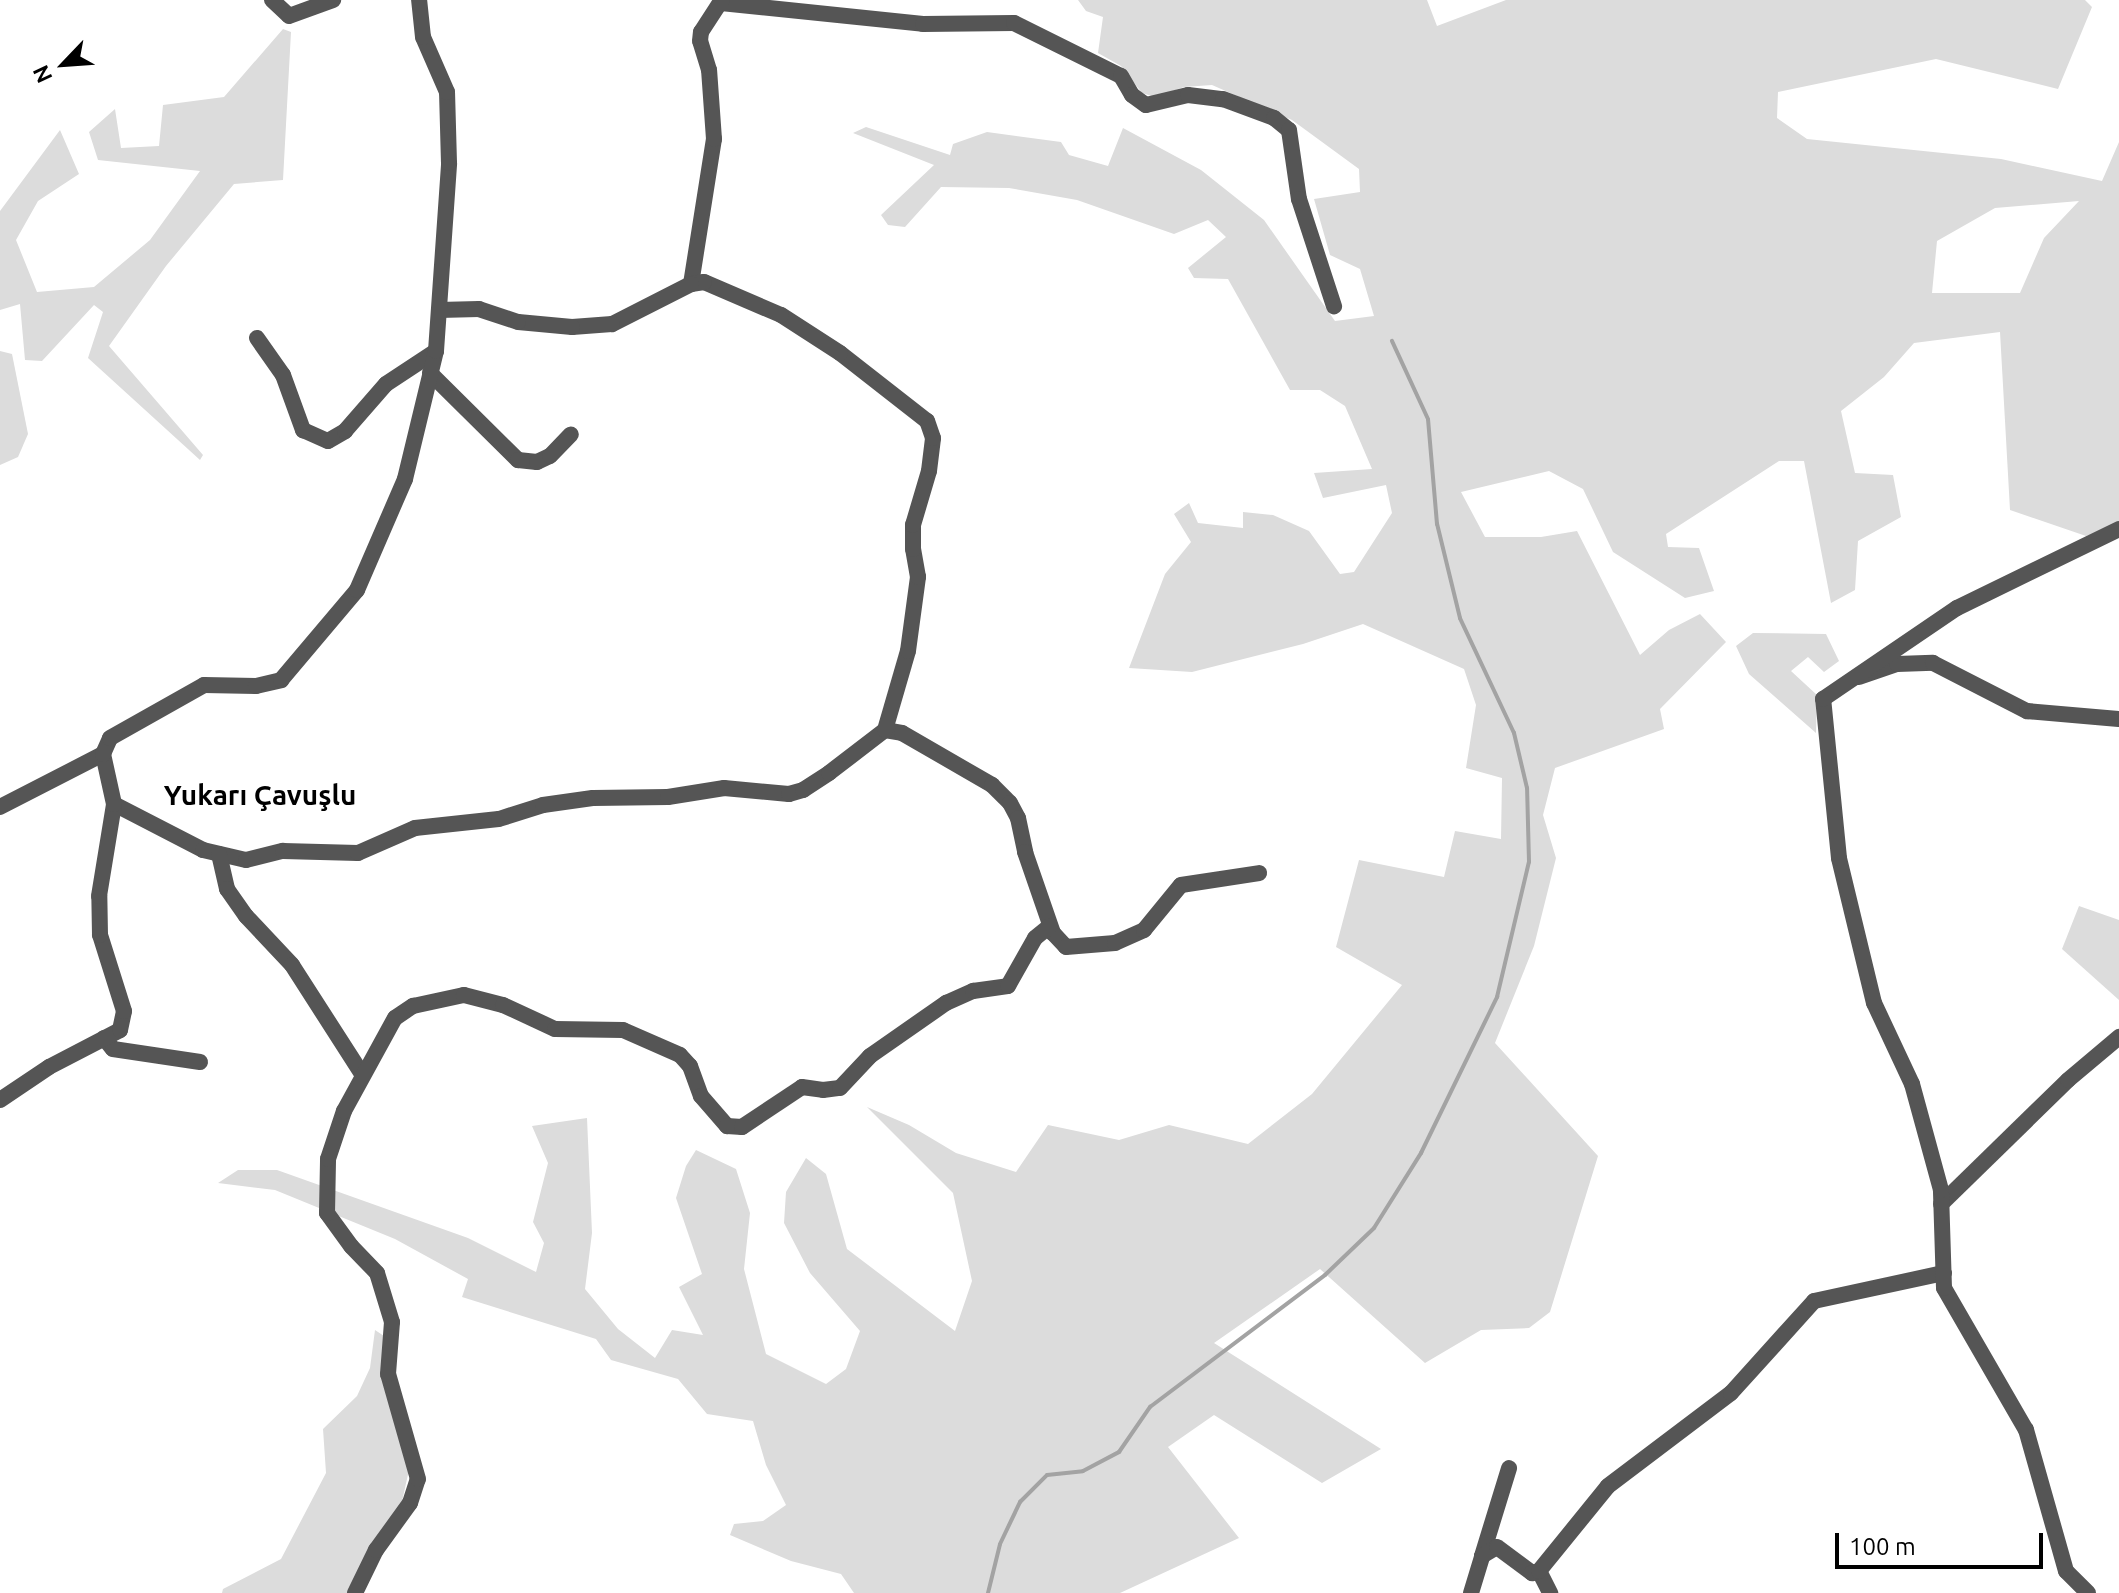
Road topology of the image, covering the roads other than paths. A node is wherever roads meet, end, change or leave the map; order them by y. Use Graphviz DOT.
graph roads {
  1 [pos="272,0"];
  2 [pos="333,0"];
  3 [pos="419,0"];
  4 [pos="722,1"];
  5 [pos="691,284"];
  6 [pos="1334,306"];
  7 [pos="439,310"];
  8 [pos="257,338"];
  9 [pos="436,351"];
  10 [pos="430,373"];
  11 [pos="571,434"];
  12 [pos="2119,529"];
  13 [pos="1853,679"];
  14 [pos="2119,719"];
  15 [pos="885,730"];
  16 [pos="103,754"];
  17 [pos="114,804"];
  18 [pos="0,807"];
  19 [pos="219,854"];
  20 [pos="1259,873"];
  21 [pos="1050,926"];
  22 [pos="2119,1037"];
  23 [pos="104,1038"];
  24 [pos="200,1062"];
  25 [pos="362,1074"];
  26 [pos="0,1100"];
  27 [pos="1941,1204"];
  28 [pos="1944,1273"];
  29 [pos="1509,1468"];
  30 [pos="1482,1556"];
  31 [pos="1539,1571"];
  32 [pos="355,1593"];
  33 [pos="1471,1593"];
  34 [pos="1550,1593"];
  35 [pos="2088,1593"];
  1 -- 2 [label="street"];
  3 -- 7 [label="street"];
  4 -- 5 [label="street"];
  4 -- 6 [label="street"];
  5 -- 7 [label="street"];
  5 -- 15 [label="street"];
  7 -- 9 [label="street"];
  8 -- 9 [label="street"];
  9 -- 10 [label="street"];
  10 -- 11 [label="street"];
  10 -- 16 [label="street"];
  12 -- 13 [label="street"];
  13 -- 14 [label="street"];
  13 -- 27 [label="street"];
  15 -- 19 [label="street"];
  15 -- 21 [label="street"];
  16 -- 17 [label="street"];
  16 -- 18 [label="street"];
  17 -- 19 [label="street"];
  17 -- 23 [label="street"];
  19 -- 25 [label="street"];
  20 -- 21 [label="street"];
  21 -- 25 [label="street"];
  22 -- 27 [label="street"];
  23 -- 24 [label="street"];
  23 -- 26 [label="street"];
  25 -- 32 [label="street"];
  27 -- 28 [label="street"];
  28 -- 31 [label="street"];
  28 -- 35 [label="street"];
  29 -- 30 [label="street"];
  30 -- 31 [label="street"];
  30 -- 33 [label="street"];
  31 -- 34 [label="street"];
}
